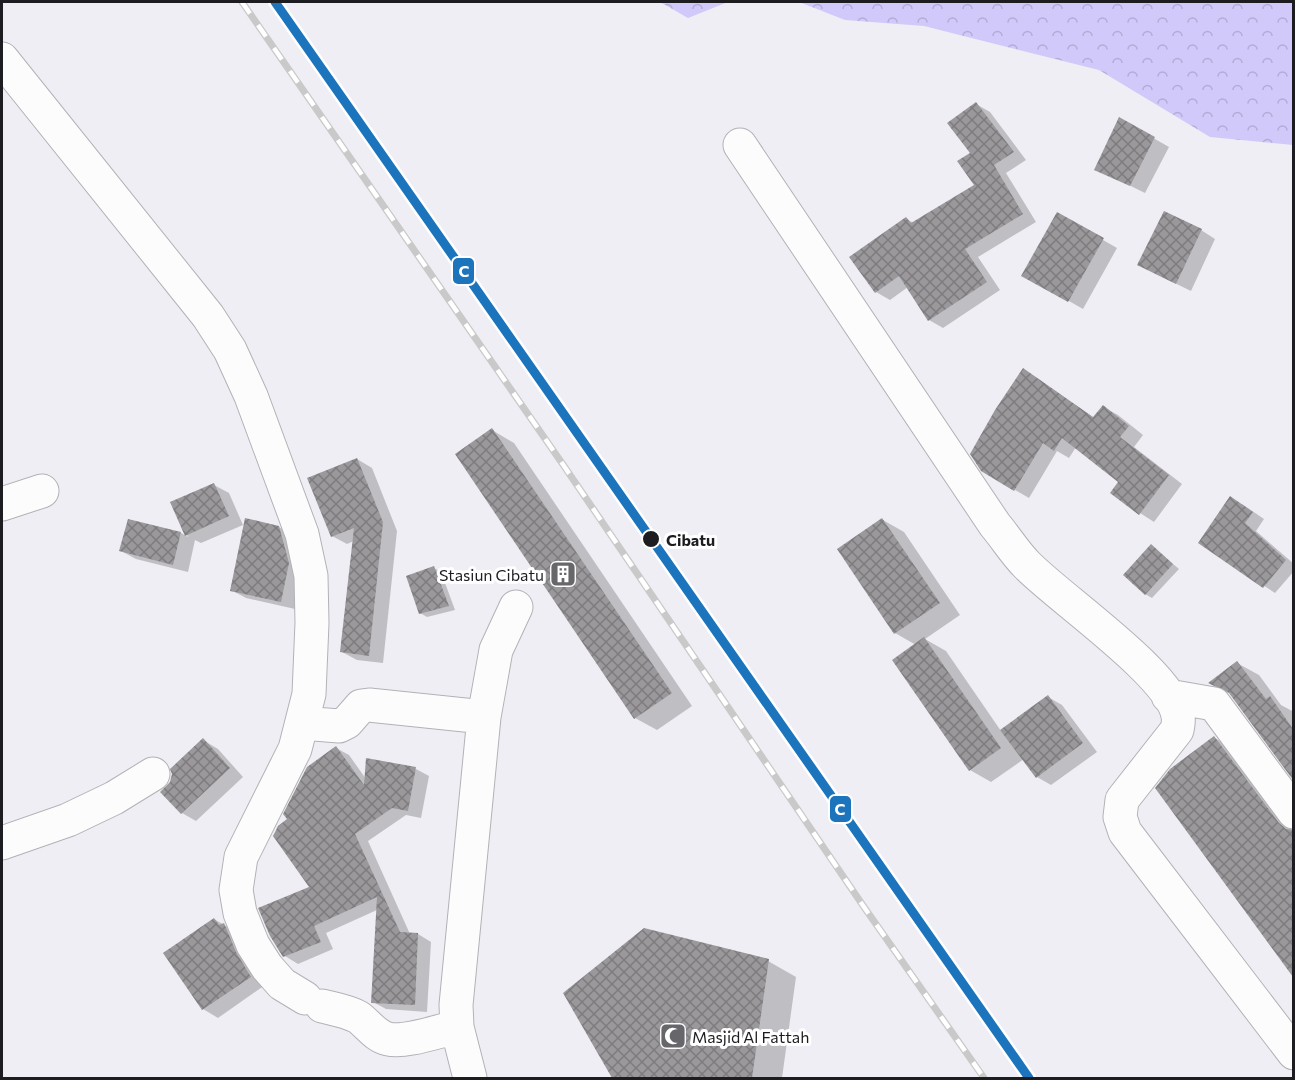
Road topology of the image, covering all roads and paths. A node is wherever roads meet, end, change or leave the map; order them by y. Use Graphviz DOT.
graph roads {
  1 [pos="2,60"];
  2 [pos="740,145"];
  3 [pos="42,491"];
  4 [pos="2,504"];
  5 [pos="516,607"];
  6 [pos="1168,696"];
  7 [pos="484,717"];
  8 [pos="302,723"];
  9 [pos="153,774"];
  10 [pos="1293,812"];
  11 [pos="2,843"];
  12 [pos="457,1027"];
  13 [pos="1293,1053"];
  14 [pos="470,1078"];
  1 -- 8 [label="street"];
  2 -- 6 [label="street"];
  3 -- 4 [label="street"];
  5 -- 7 [label="street"];
  6 -- 10 [label="street"];
  6 -- 13 [label="street"];
  7 -- 8 [label="street"];
  7 -- 12 [label="street"];
  8 -- 12 [label="street"];
  9 -- 11 [label="street"];
  12 -- 14 [label="street"];
}
